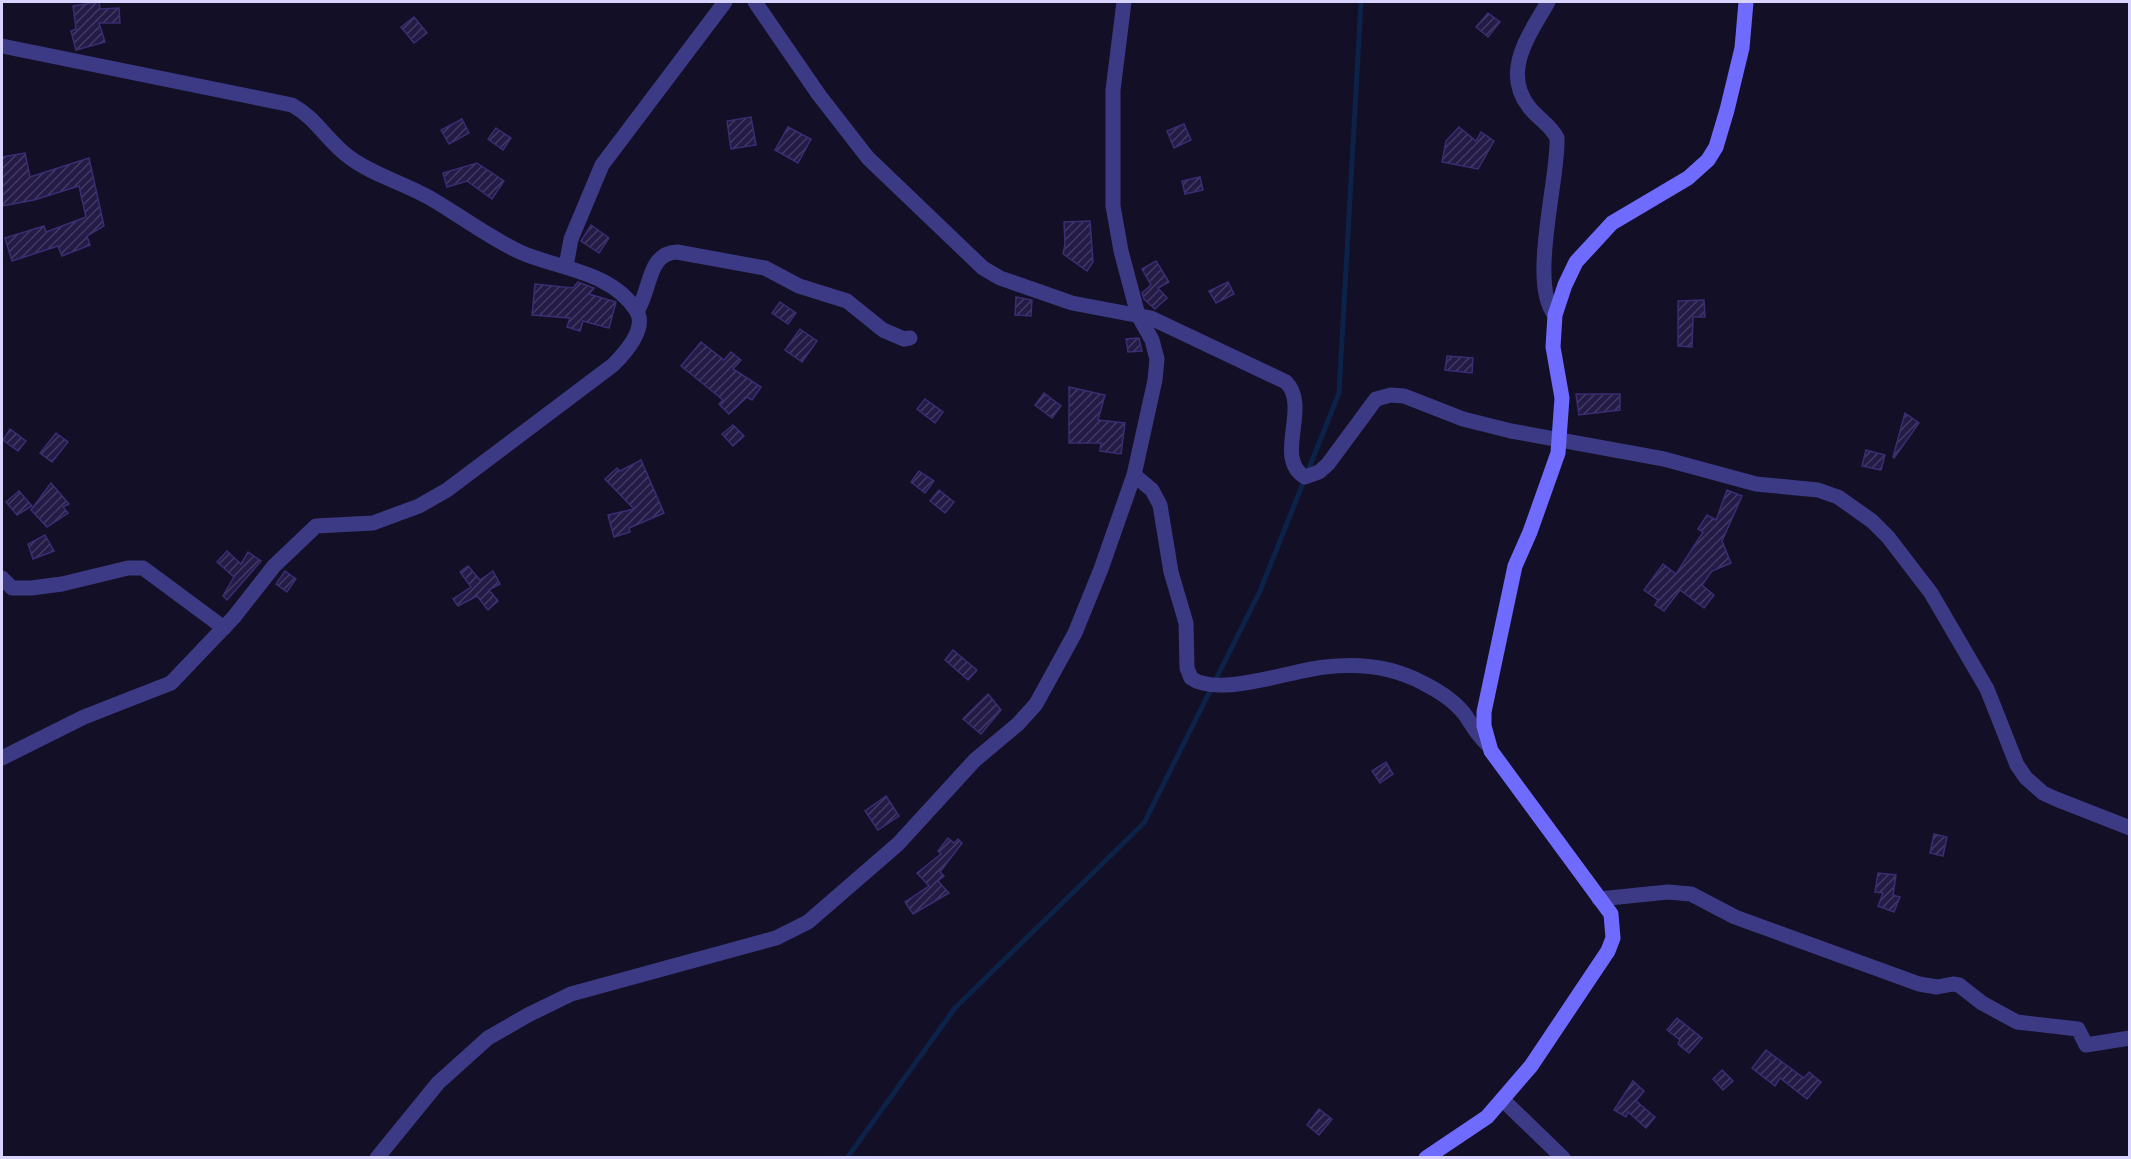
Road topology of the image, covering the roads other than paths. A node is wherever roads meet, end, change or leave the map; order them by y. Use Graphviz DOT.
graph roads {
  1 [pos="725,2"];
  2 [pos="755,2"];
  3 [pos="1124,2"];
  4 [pos="1548,2"];
  5 [pos="1746,2"];
  6 [pos="2,46"];
  7 [pos="566,266"];
  8 [pos="637,311"];
  9 [pos="1138,315"];
  10 [pos="1555,315"];
  11 [pos="910,338"];
  12 [pos="1559,442"];
  13 [pos="1134,475"];
  14 [pos="2,578"];
  15 [pos="224,628"];
  16 [pos="1488,745"];
  17 [pos="2,758"];
  18 [pos="2130,828"];
  19 [pos="1599,899"];
  20 [pos="2130,1038"];
  21 [pos="1503,1100"];
  22 [pos="377,1158"];
  23 [pos="1426,1158"];
  24 [pos="1563,1158"];
  1 -- 7 [label="street"];
  2 -- 9 [label="street"];
  3 -- 9 [label="street"];
  4 -- 10 [label="street"];
  5 -- 10 [label="street"];
  6 -- 7 [label="street"];
  7 -- 8 [label="street"];
  8 -- 11 [label="street"];
  8 -- 15 [label="street"];
  9 -- 12 [label="street"];
  9 -- 13 [label="street"];
  10 -- 12 [label="street"];
  12 -- 16 [label="street"];
  12 -- 18 [label="street"];
  13 -- 16 [label="street"];
  13 -- 22 [label="street"];
  14 -- 15 [label="street"];
  15 -- 17 [label="street"];
  16 -- 19 [label="street"];
  19 -- 20 [label="street"];
  19 -- 21 [label="street"];
  21 -- 23 [label="street"];
  21 -- 24 [label="street"];
}
